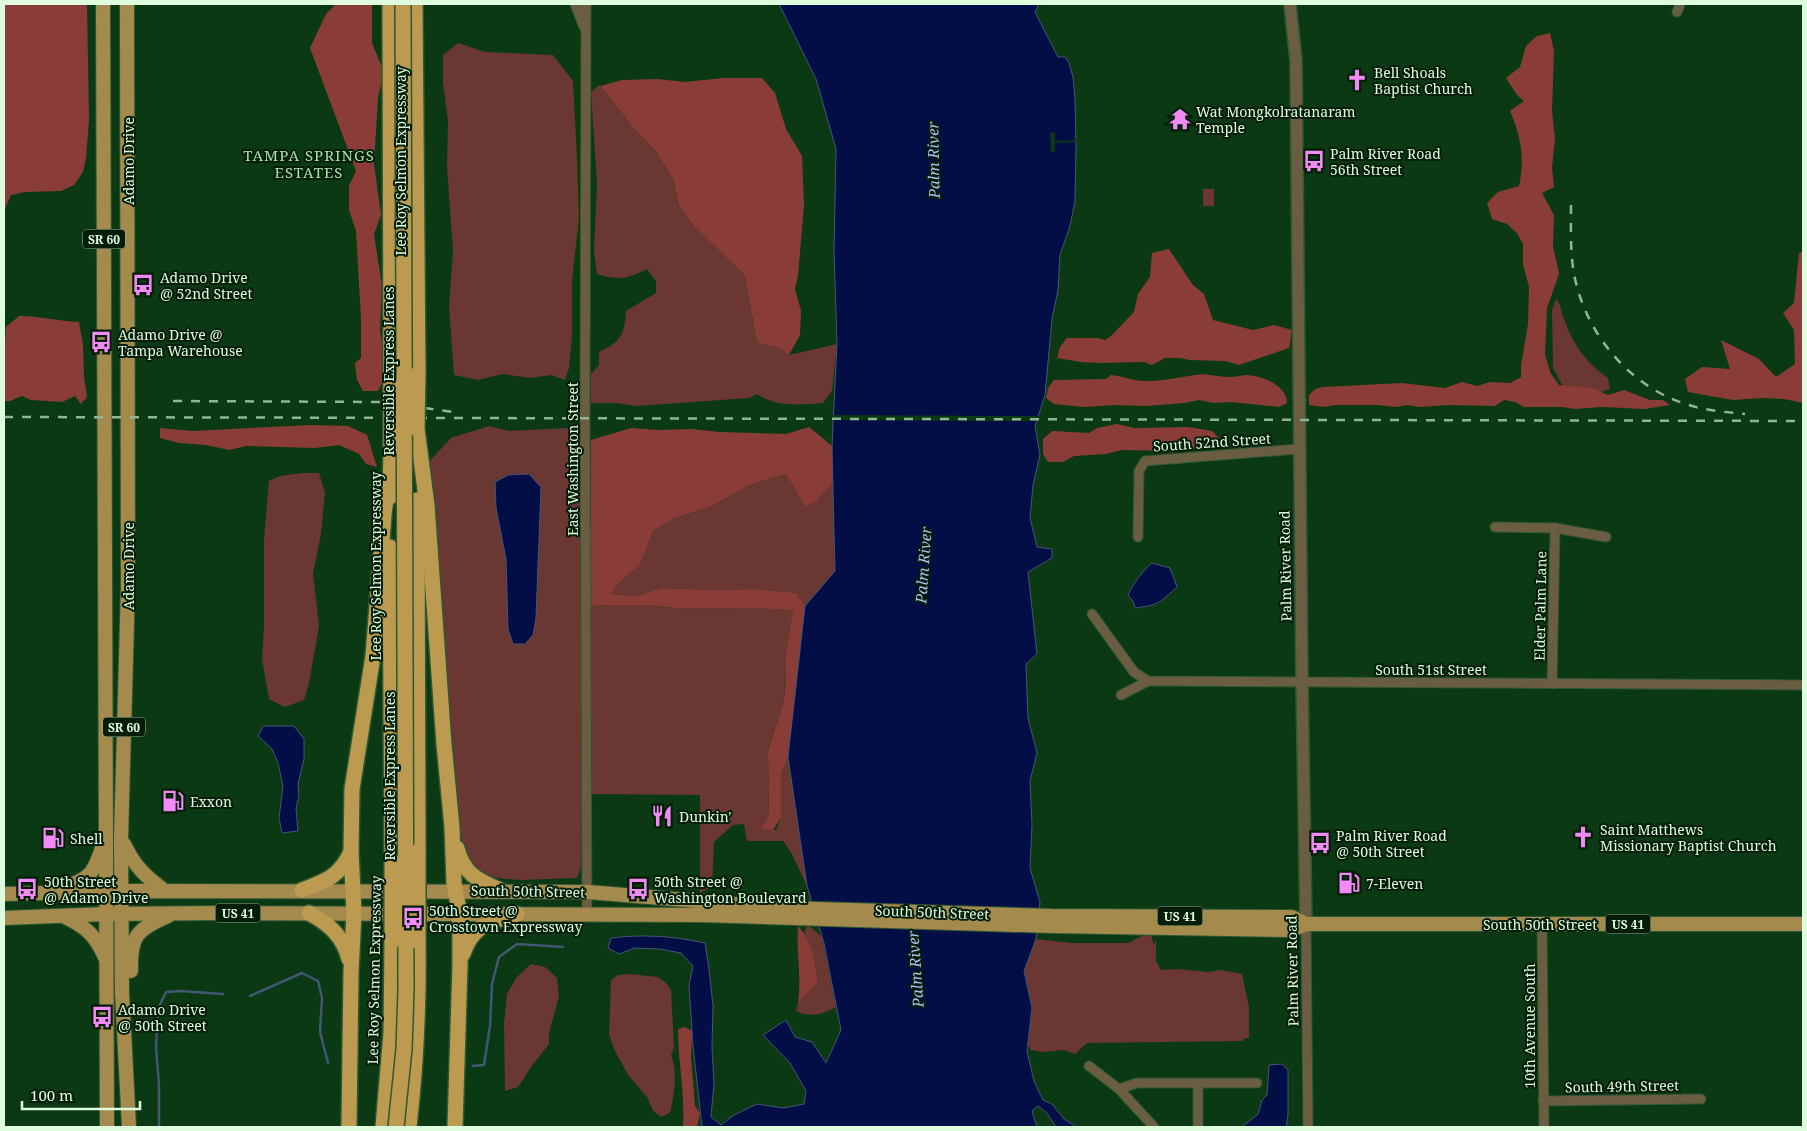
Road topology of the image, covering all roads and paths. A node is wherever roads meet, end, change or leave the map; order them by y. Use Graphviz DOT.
graph roads {
  1 [pos="103,4"];
  2 [pos="127,4"];
  3 [pos="390,4"];
  4 [pos="403,4"];
  5 [pos="415,4"];
  6 [pos="575,4"];
  7 [pos="586,4"];
  8 [pos="1290,4"];
  9 [pos="586,32"];
  10 [pos="128,262"];
  11 [pos="104,279"];
  12 [pos="419,448"];
  13 [pos="1299,449"];
  14 [pos="390,489"];
  15 [pos="1495,527"];
  16 [pos="1555,528"];
  17 [pos="1606,536"];
  18 [pos="1138,537"];
  19 [pos="106,586"];
  20 [pos="128,586"];
  21 [pos="1092,614"];
  22 [pos="1148,681"];
  23 [pos="1302,682"];
  24 [pos="1552,684"];
  25 [pos="1803,686"];
  26 [pos="1121,695"];
  27 [pos="452,827"];
  28 [pos="106,835"];
  29 [pos="121,839"];
  30 [pos="351,851"];
  31 [pos="302,890"];
  32 [pos="353,890"];
  33 [pos="455,890"];
  34 [pos="500,890"];
  35 [pos="106,891"];
  36 [pos="122,891"];
  37 [pos="166,891"];
  38 [pos="588,892"];
  39 [pos="48,893"];
  40 [pos="4,894"];
  41 [pos="783,912"];
  42 [pos="309,913"];
  43 [pos="354,913"];
  44 [pos="107,914"];
  45 [pos="122,914"];
  46 [pos="172,914"];
  47 [pos="460,914"];
  48 [pos="517,914"];
  49 [pos="587,914"];
  50 [pos="62,916"];
  51 [pos="4,918"];
  52 [pos="1306,924"];
  53 [pos="1542,924"];
  54 [pos="1803,924"];
  55 [pos="107,962"];
  56 [pos="460,965"];
  57 [pos="351,972"];
  58 [pos="1088,1066"];
  59 [pos="1257,1083"];
  60 [pos="1198,1084"];
  61 [pos="1119,1089"];
  62 [pos="1701,1099"];
  63 [pos="1543,1101"];
  64 [pos="128,1108"];
  65 [pos="107,1127"];
  66 [pos="129,1127"];
  67 [pos="349,1127"];
  68 [pos="383,1127"];
  69 [pos="396,1127"];
  70 [pos="409,1127"];
  71 [pos="454,1127"];
  72 [pos="1154,1127"];
  73 [pos="1198,1127"];
  74 [pos="1308,1127"];
  75 [pos="1544,1127"];
  1 -- 11 [label="main road, Adamo Drive / SR 60"];
  2 -- 10 [label="main road, Adamo Drive / SR 60"];
  3 -- 14 [label="highway, Lee Roy Selmon Expressway, bridge"];
  4 -- 69 [label="highway, Reversible Express Lanes, bridge"];
  5 -- 12 [label="highway, Lee Roy Selmon Expressway, bridge"];
  6 -- 9 [label="street"];
  7 -- 9 [label="street, East Washington Street"];
  8 -- 13 [label="street, Palm River Road"];
  9 -- 38 [label="street, East Washington Street"];
  10 -- 11 [label="main road"];
  10 -- 20 [label="main road, Adamo Drive / SR 60"];
  11 -- 19 [label="main road, Adamo Drive / SR 60"];
  12 -- 27 [label="highway"];
  12 -- 70 [label="highway, Lee Roy Selmon Expressway, bridge"];
  13 -- 18 [label="street, South 52nd Street"];
  13 -- 23 [label="street, Palm River Road"];
  14 -- 30 [label="highway"];
  14 -- 68 [label="highway, Lee Roy Selmon Expressway, bridge"];
  15 -- 16 [label="street"];
  16 -- 17 [label="street"];
  16 -- 24 [label="street, Elder Palm Lane"];
  19 -- 20 [label="main road"];
  19 -- 28 [label="main road, Adamo Drive / SR 60"];
  20 -- 29 [label="main road, Adamo Drive / SR 60"];
  21 -- 22 [label="street"];
  22 -- 23 [label="street, South 51st Street"];
  22 -- 26 [label="street"];
  23 -- 24 [label="street, South 51st Street"];
  23 -- 52 [label="street, Palm River Road"];
  24 -- 25 [label="street, South 51st Street"];
  27 -- 33 [label="highway"];
  27 -- 34 [label="highway"];
  28 -- 35 [label="main road, Adamo Drive / SR 60"];
  28 -- 39 [label="main road"];
  29 -- 36 [label="main road, Adamo Drive / SR 60"];
  29 -- 37 [label="main road"];
  30 -- 31 [label="highway"];
  30 -- 32 [label="highway"];
  31 -- 32 [label="main road, South 50th Street / US 41"];
  31 -- 37 [label="main road, South 50th Street / US 41"];
  32 -- 33 [label="main road, South 50th Street / US 41"];
  32 -- 43 [label="highway"];
  33 -- 34 [label="main road, South 50th Street / US 41"];
  33 -- 47 [label="highway"];
  34 -- 38 [label="main road, South 50th Street / US 41"];
  35 -- 36 [label="main road, South 50th Street / US 41"];
  35 -- 39 [label="main road, US 41"];
  35 -- 44 [label="main road, Adamo Drive / SR 60"];
  36 -- 37 [label="main road, South 50th Street / US 41"];
  36 -- 45 [label="main road, Adamo Drive / SR 60"];
  38 -- 41 [label="main road, South 50th Street / US 41"];
  38 -- 49 [label="street, East Washington Street"];
  39 -- 40 [label="main road, US 41"];
  41 -- 49 [label="main road, South 50th Street / US 41"];
  41 -- 52 [label="main road, South 50th Street / US 41"];
  42 -- 43 [label="main road, South 50th Street / US 41"];
  42 -- 46 [label="main road, South 50th Street / US 41"];
  42 -- 57 [label="highway"];
  43 -- 47 [label="main road, South 50th Street / US 41"];
  43 -- 57 [label="highway"];
  44 -- 45 [label="main road, South 50th Street / US 41"];
  44 -- 50 [label="main road, US 41"];
  44 -- 55 [label="main road, Adamo Drive / SR 60"];
  45 -- 46 [label="main road, South 50th Street / US 41"];
  45 -- 64 [label="main road, Adamo Drive / SR 60"];
  46 -- 64 [label="main road"];
  47 -- 48 [label="main road, South 50th Street / US 41"];
  47 -- 56 [label="highway"];
  48 -- 49 [label="main road, South 50th Street / US 41"];
  48 -- 56 [label="highway"];
  50 -- 51 [label="main road, US 41"];
  50 -- 55 [label="main road"];
  52 -- 53 [label="main road, South 50th Street / US 41"];
  52 -- 74 [label="street, Palm River Road"];
  53 -- 54 [label="main road, South 50th Street / US 41"];
  53 -- 63 [label="street, 10th Avenue South"];
  55 -- 65 [label="main road, Adamo Drive / SR 60"];
  56 -- 71 [label="highway"];
  57 -- 67 [label="highway"];
  58 -- 61 [label="street"];
  59 -- 60 [label="street"];
  60 -- 61 [label="street"];
  60 -- 73 [label="street"];
  61 -- 72 [label="street"];
  62 -- 63 [label="street, South 49th Street"];
  63 -- 75 [label="street, 10th Avenue South"];
  64 -- 66 [label="main road, Adamo Drive / SR 60"];
}
